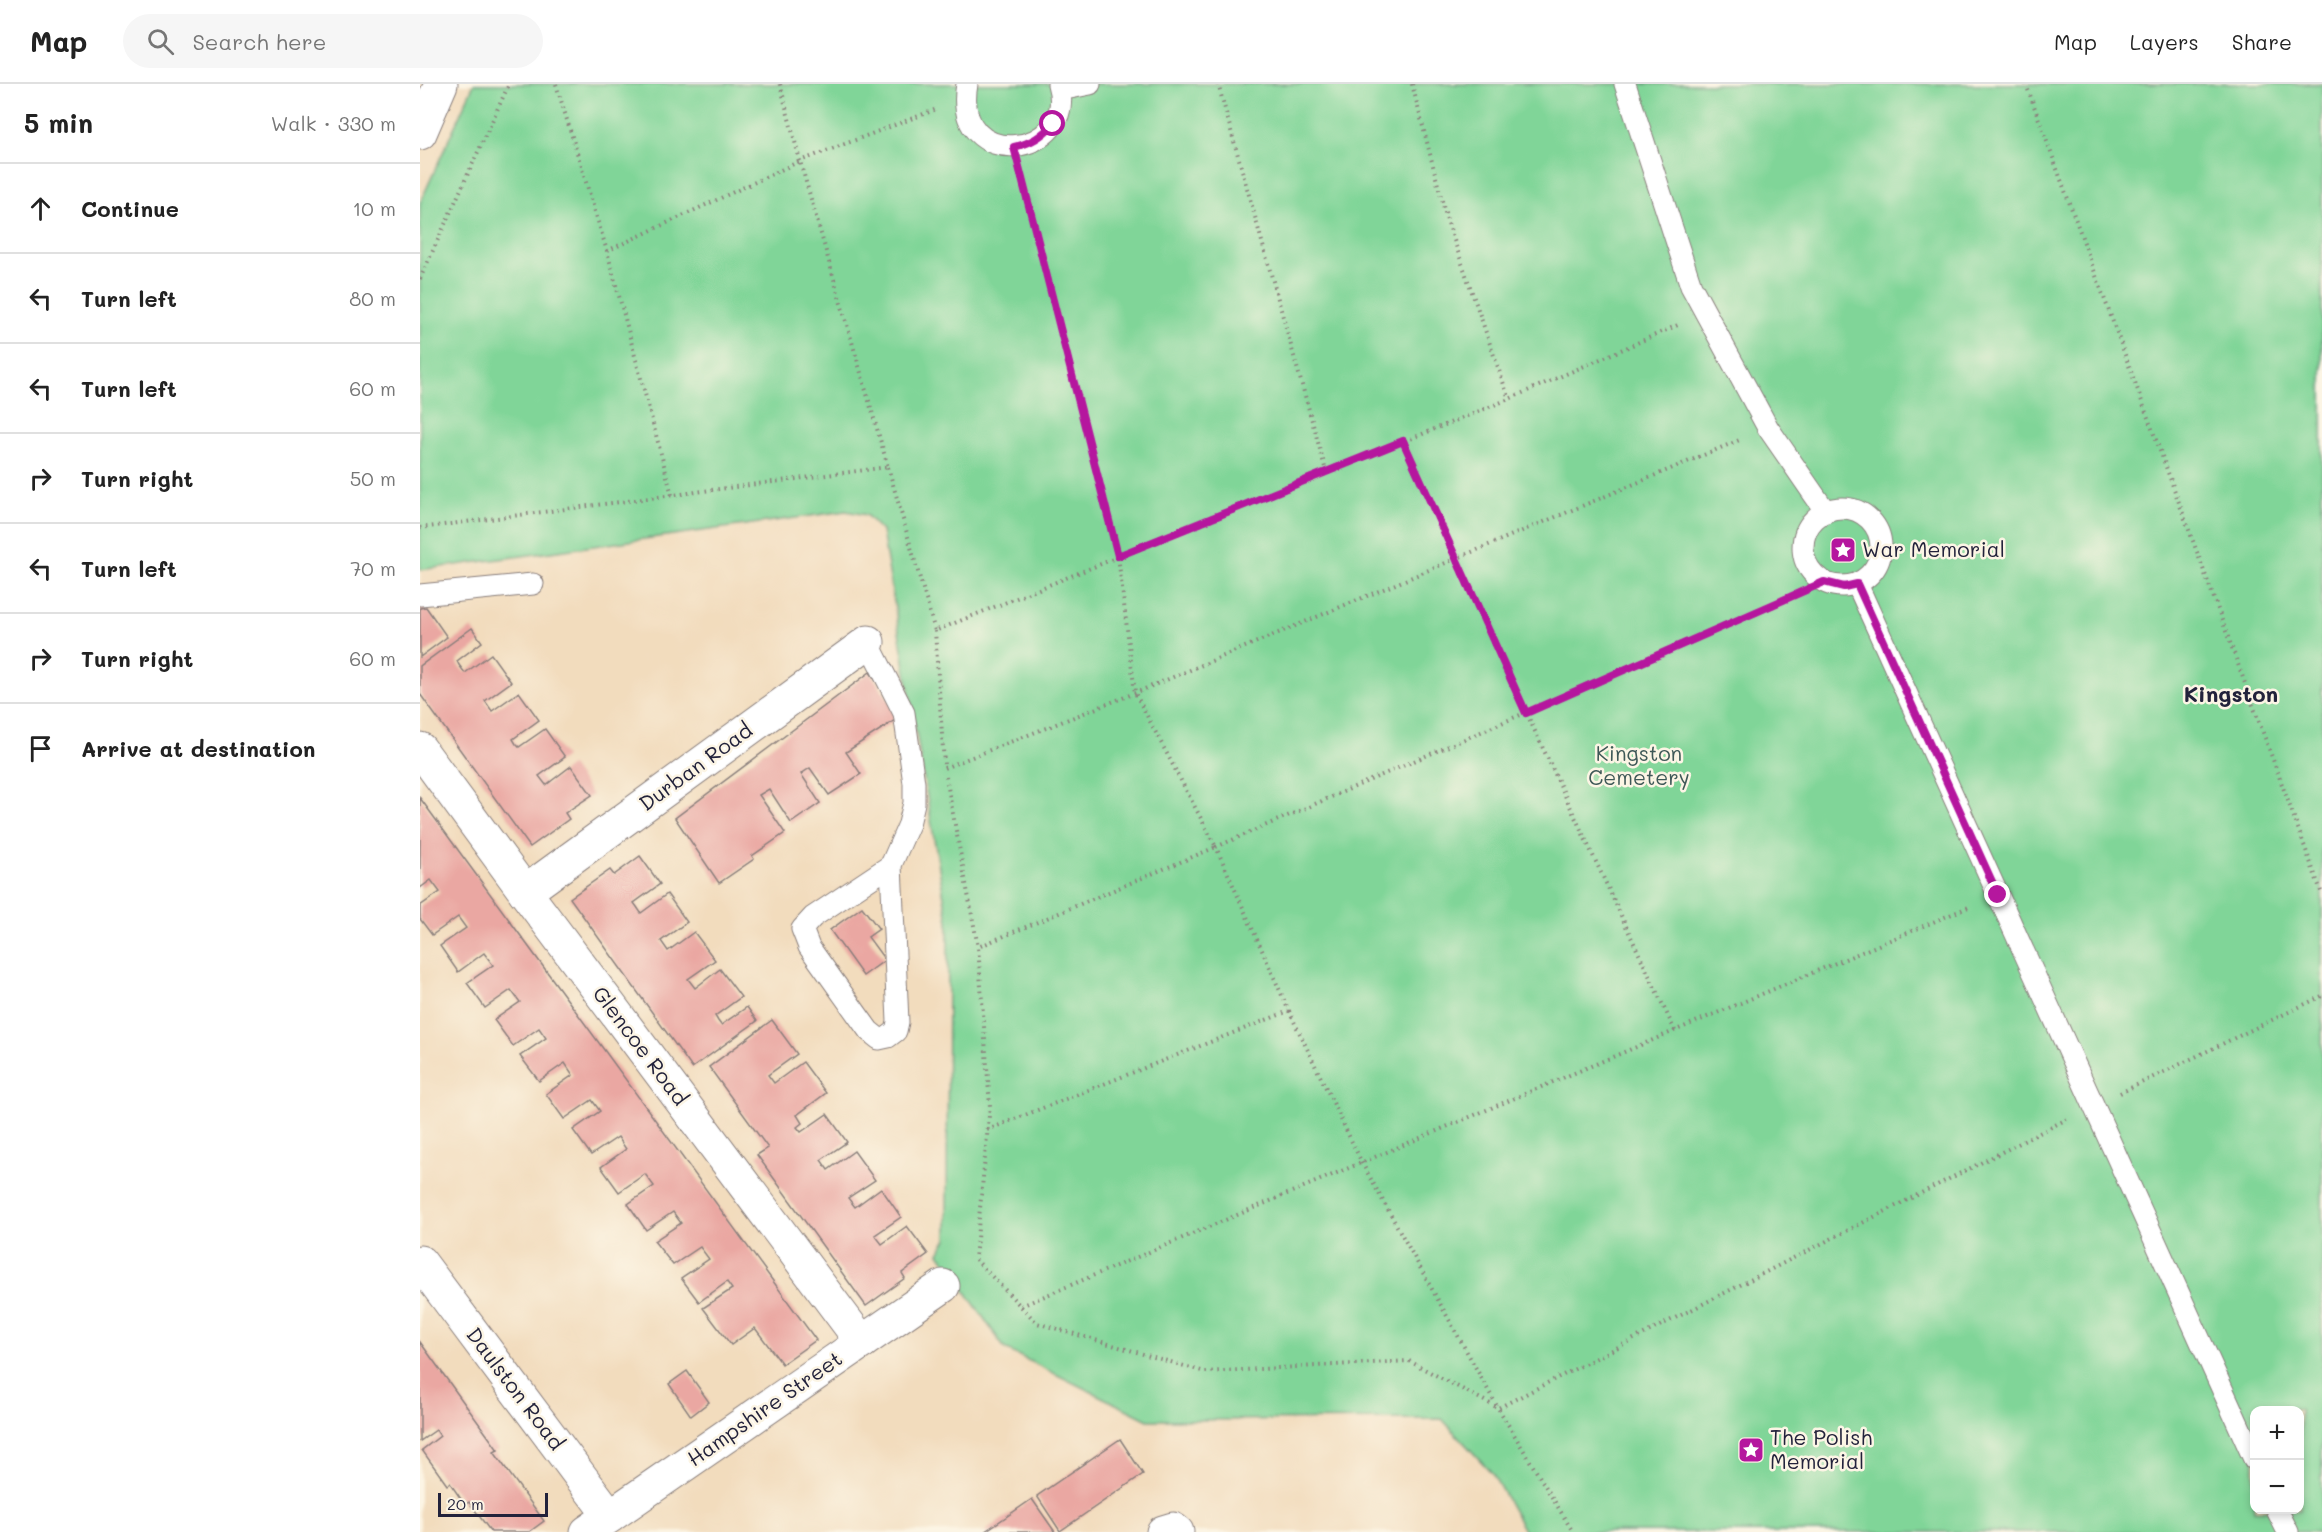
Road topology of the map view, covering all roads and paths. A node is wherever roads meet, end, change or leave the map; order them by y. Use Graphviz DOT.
graph roads {
  1 [pos="441,84"];
  2 [pos="509,84"];
  3 [pos="556,84"];
  4 [pos="780,84"];
  5 [pos="1090,84"];
  6 [pos="1218,84"];
  7 [pos="1412,84"];
  8 [pos="1625,84"];
  9 [pos="2026,84"];
  10 [pos="1059,87"];
  11 [pos="965,91"];
  12 [pos="423,118"];
  13 [pos="1014,147"];
  14 [pos="800,161"];
  15 [pos="607,251"];
  16 [pos="420,279"];
  17 [pos="1706,312"];
  18 [pos="1509,399"];
  19 [pos="1768,428"];
  20 [pos="1403,441"];
  21 [pos="888,467"];
  22 [pos="1326,471"];
  23 [pos="672,495"];
  24 [pos="1826,512"];
  25 [pos="420,528"];
  26 [pos="1118,556"];
  27 [pos="1455,560"];
  28 [pos="1824,582"];
  29 [pos="533,584"];
  30 [pos="1857,584"];
  31 [pos="420,595"];
  32 [pos="936,631"];
  33 [pos="868,642"];
  34 [pos="1135,693"];
  35 [pos="1526,713"];
  36 [pos="420,749"];
  37 [pos="944,768"];
  38 [pos="1216,847"];
  39 [pos="891,865"];
  40 [pos="525,892"];
  41 [pos="2322,894"];
  42 [pos="1998,895"];
  43 [pos="978,947"];
  44 [pos="2322,996"];
  45 [pos="1289,1011"];
  46 [pos="1675,1031"];
  47 [pos="2094,1106"];
  48 [pos="987,1130"];
  49 [pos="1362,1163"];
  50 [pos="420,1262"];
  51 [pos="943,1286"];
  52 [pos="1021,1306"];
  53 [pos="862,1342"];
  54 [pos="1498,1408"];
  55 [pos="2250,1451"];
  56 [pos="2279,1514"];
  57 [pos="598,1524"];
  58 [pos="1574,1532"];
  59 [pos="2288,1532"];
  1 -- 12 [label="street"];
  2 -- 16 [label="path"];
  3 -- 15 [label="path"];
  4 -- 14 [label="path"];
  5 -- 10 [label="lane"];
  6 -- 22 [label="path"];
  7 -- 18 [label="path"];
  8 -- 17 [label="lane"];
  9 -- 41 [label="path"];
  10 -- 13 [label="lane"];
  11 -- 13 [label="lane"];
  11 -- 14 [label="path"];
  13 -- 26 [label="path"];
  14 -- 15 [label="path"];
  14 -- 21 [label="path"];
  15 -- 23 [label="path"];
  17 -- 18 [label="path"];
  17 -- 19 [label="lane"];
  18 -- 20 [label="path"];
  19 -- 24 [label="lane"];
  19 -- 27 [label="path"];
  20 -- 22 [label="path"];
  20 -- 27 [label="path"];
  21 -- 23 [label="path"];
  21 -- 32 [label="path"];
  22 -- 26 [label="path"];
  23 -- 25 [label="path"];
  24 -- 28 [label="lane"];
  24 -- 30 [label="lane"];
  26 -- 32 [label="path"];
  26 -- 34 [label="path"];
  27 -- 34 [label="path"];
  27 -- 35 [label="path"];
  28 -- 30 [label="lane"];
  28 -- 35 [label="path"];
  29 -- 31 [label="lane"];
  30 -- 42 [label="lane"];
  32 -- 37 [label="path"];
  33 -- 39 [label="lane"];
  33 -- 40 [label="street, Durban Road"];
  34 -- 37 [label="path"];
  34 -- 38 [label="path"];
  35 -- 38 [label="path"];
  35 -- 46 [label="path"];
  36 -- 40 [label="street, Glencoe Road"];
  37 -- 43 [label="path"];
  38 -- 43 [label="path"];
  38 -- 45 [label="path"];
  39 -- 39 [label="lane"];
  40 -- 53 [label="street, Glencoe Road"];
  42 -- 46 [label="path"];
  42 -- 47 [label="lane"];
  43 -- 48 [label="path"];
  44 -- 47 [label="path"];
  45 -- 48 [label="path"];
  45 -- 49 [label="path"];
  46 -- 49 [label="path"];
  47 -- 54 [label="path"];
  47 -- 55 [label="lane"];
  48 -- 52 [label="path"];
  49 -- 52 [label="path"];
  49 -- 54 [label="path"];
  50 -- 57 [label="street, Daulston Road"];
  51 -- 53 [label="street, Hampshire Street"];
  52 -- 54 [label="path"];
  53 -- 57 [label="street, Hampshire Street"];
  54 -- 58 [label="path"];
  56 -- 59 [label="lane"];
}
